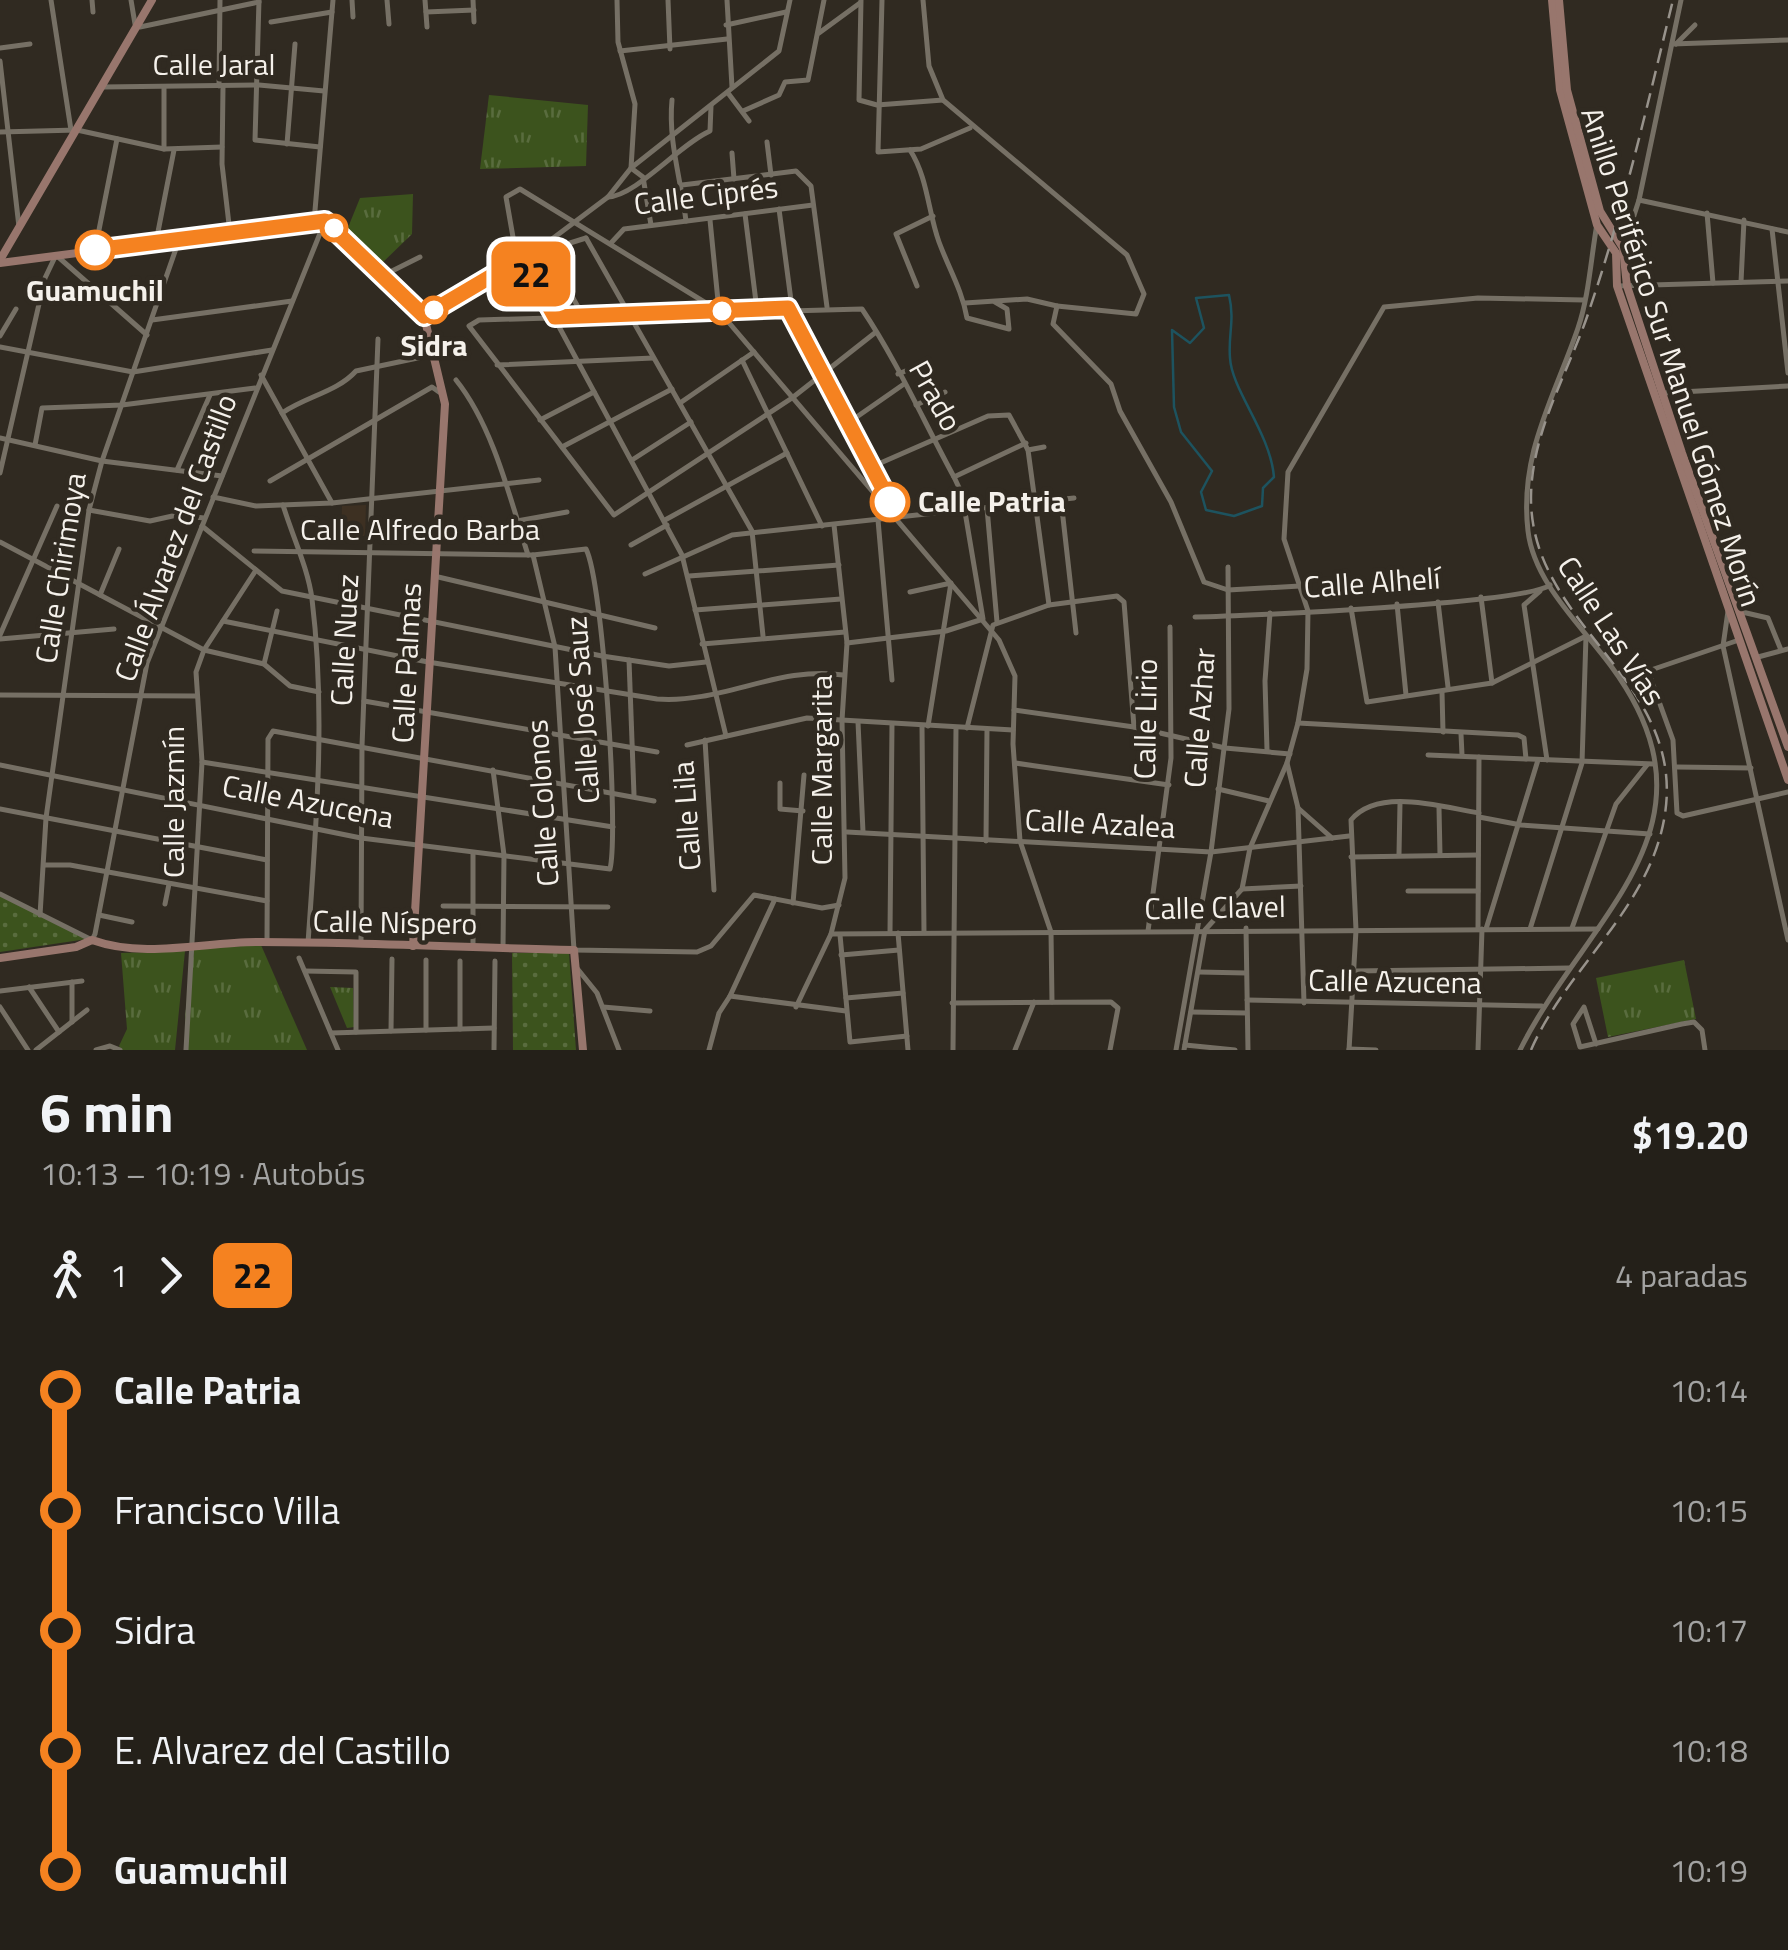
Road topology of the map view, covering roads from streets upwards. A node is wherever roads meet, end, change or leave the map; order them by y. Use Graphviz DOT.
graph roads {
  1 [pos="51,0"];
  2 [pos="92,0"];
  3 [pos="131,0"];
  4 [pos="152,0"];
  5 [pos="220,0"];
  6 [pos="333,0"];
  7 [pos="352,0"];
  8 [pos="388,0"];
  9 [pos="425,0"];
  10 [pos="473,0"];
  11 [pos="616,0"];
  12 [pos="668,0"];
  13 [pos="727,0"];
  14 [pos="790,0"];
  15 [pos="824,0"];
  16 [pos="882,0"];
  17 [pos="923,0"];
  18 [pos="1556,0"];
  19 [pos="1681,0"];
  20 [pos="259,1"];
  21 [pos="860,2"];
  22 [pos="474,10"];
  23 [pos="93,12"];
  24 [pos="220,12"];
  25 [pos="332,12"];
  26 [pos="426,12"];
  27 [pos="786,12"];
  28 [pos="353,17"];
  29 [pos="270,22"];
  30 [pos="474,22"];
  31 [pos="389,24"];
  32 [pos="726,24"];
  33 [pos="1695,24"];
  34 [pos="426,27"];
  35 [pos="138,30"];
  36 [pos="816,35"];
  37 [pos="727,39"];
  38 [pos="1788,40"];
  39 [pos="30,44"];
  40 [pos="295,44"];
  41 [pos="1674,44"];
  42 [pos="0,48"];
  43 [pos="670,49"];
  44 [pos="620,50"];
  45 [pos="0,61"];
  46 [pos="259,85"];
  47 [pos="221,86"];
  48 [pos="103,87"];
  49 [pos="164,87"];
  50 [pos="292,88"];
  51 [pos="730,90"];
  52 [pos="324,91"];
  53 [pos="672,100"];
  54 [pos="943,100"];
  55 [pos="877,105"];
  56 [pos="712,106"];
  57 [pos="744,111"];
  58 [pos="696,118"];
  59 [pos="750,121"];
  60 [pos="970,128"];
  61 [pos="74,130"];
  62 [pos="4,132"];
  63 [pos="117,138"];
  64 [pos="668,138"];
  65 [pos="690,139"];
  66 [pos="767,142"];
  67 [pos="287,144"];
  68 [pos="320,147"];
  69 [pos="222,148"];
  70 [pos="921,148"];
  71 [pos="10,149"];
  72 [pos="164,149"];
  73 [pos="655,149"];
  74 [pos="0,150"];
  75 [pos="174,150"];
  76 [pos="910,150"];
  77 [pos="675,151"];
  78 [pos="732,153"];
  79 [pos="919,164"];
  80 [pos="631,168"];
  81 [pos="771,175"];
  82 [pos="643,177"];
  83 [pos="734,179"];
  84 [pos="682,185"];
  85 [pos="608,197"];
  86 [pos="1640,200"];
  87 [pos="813,205"];
  88 [pos="779,210"];
  89 [pos="1600,211"];
  90 [pos="745,214"];
  91 [pos="1707,214"];
  92 [pos="933,216"];
  93 [pos="710,218"];
  94 [pos="574,220"];
  95 [pos="1744,220"];
  96 [pos="325,221"];
  97 [pos="686,221"];
  98 [pos="314,222"];
  99 [pos="1597,225"];
  100 [pos="651,226"];
  101 [pos="19,229"];
  102 [pos="1772,229"];
  103 [pos="1788,232"];
  104 [pos="230,233"];
  105 [pos="596,234"];
  106 [pos="586,238"];
  107 [pos="179,240"];
  108 [pos="156,242"];
  109 [pos="611,243"];
  110 [pos="95,250"];
  111 [pos="1620,251"];
  112 [pos="532,254"];
  113 [pos="56,255"];
  114 [pos="420,256"];
  115 [pos="519,259"];
  116 [pos="0,261"];
  117 [pos="382,276"];
  118 [pos="563,280"];
  119 [pos="1788,280"];
  120 [pos="1777,281"];
  121 [pos="1713,282"];
  122 [pos="1742,282"];
  123 [pos="917,286"];
  124 [pos="1622,286"];
  125 [pos="292,300"];
  126 [pos="1584,300"];
  127 [pos="995,302"];
  128 [pos="965,303"];
  129 [pos="1058,306"];
  130 [pos="827,307"];
  131 [pos="790,308"];
  132 [pos="16,309"];
  133 [pos="757,310"];
  134 [pos="719,311"];
  135 [pos="629,314"];
  136 [pos="424,316"];
  137 [pos="583,316"];
  138 [pos="555,317"];
  139 [pos="152,320"];
  140 [pos="876,332"];
  141 [pos="146,335"];
  142 [pos="0,336"];
  143 [pos="378,339"];
  144 [pos="0,348"];
  145 [pos="272,350"];
  146 [pos="754,352"];
  147 [pos="30,353"];
  148 [pos="426,356"];
  149 [pos="653,358"];
  150 [pos="742,360"];
  151 [pos="578,363"];
  152 [pos="923,364"];
  153 [pos="497,365"];
  154 [pos="378,366"];
  155 [pos="133,372"];
  156 [pos="1788,373"];
  157 [pos="898,374"];
  158 [pos="261,375"];
  159 [pos="822,375"];
  160 [pos="456,380"];
  161 [pos="904,384"];
  162 [pos="1788,386"];
  163 [pos="255,388"];
  164 [pos="672,389"];
  165 [pos="594,392"];
  166 [pos="945,392"];
  167 [pos="1663,393"];
  168 [pos="211,394"];
  169 [pos="792,398"];
  170 [pos="680,402"];
  171 [pos="446,404"];
  172 [pos="122,405"];
  173 [pos="916,405"];
  174 [pos="282,413"];
  175 [pos="768,413"];
  176 [pos="374,418"];
  177 [pos="540,420"];
  178 [pos="611,422"];
  179 [pos="691,422"];
  180 [pos="848,423"];
  181 [pos="0,438"];
  182 [pos="934,439"];
  183 [pos="9,441"];
  184 [pos="35,446"];
  185 [pos="1027,447"];
  186 [pos="1044,447"];
  187 [pos="562,448"];
  188 [pos="710,453"];
  189 [pos="787,453"];
  190 [pos="306,460"];
  191 [pos="632,460"];
  192 [pos="102,461"];
  193 [pos="869,468"];
  194 [pos="177,470"];
  195 [pos="0,473"];
  196 [pos="222,476"];
  197 [pos="954,477"];
  198 [pos="539,480"];
  199 [pos="270,481"];
  200 [pos="727,484"];
  201 [pos="504,487"];
  202 [pos="438,492"];
  203 [pos="650,494"];
  204 [pos="214,497"];
  205 [pos="371,498"];
  206 [pos="1074,498"];
  207 [pos="1060,500"];
  208 [pos="1038,502"];
  209 [pos="332,503"];
  210 [pos="283,504"];
  211 [pos="57,506"];
  212 [pos="988,508"];
  213 [pos="90,510"];
  214 [pos="967,511"];
  215 [pos="567,512"];
  216 [pos="206,518"];
  217 [pos="894,519"];
  218 [pos="878,520"];
  219 [pos="517,521"];
  220 [pos="666,522"];
  221 [pos="834,524"];
  222 [pos="202,526"];
  223 [pos="822,526"];
  224 [pos="752,531"];
  225 [pos="0,542"];
  226 [pos="631,546"];
  227 [pos="119,549"];
  228 [pos="586,550"];
  229 [pos="254,551"];
  230 [pos="435,552"];
  231 [pos="298,554"];
  232 [pos="371,555"];
  233 [pos="531,555"];
  234 [pos="682,555"];
  235 [pos="33,560"];
  236 [pos="839,566"];
  237 [pos="1228,567"];
  238 [pos="256,570"];
  239 [pos="756,570"];
  240 [pos="645,574"];
  241 [pos="434,576"];
  242 [pos="688,576"];
  243 [pos="79,584"];
  244 [pos="950,584"];
  245 [pos="1550,585"];
  246 [pos="1300,586"];
  247 [pos="1228,590"];
  248 [pos="910,592"];
  249 [pos="1540,592"];
  250 [pos="1520,594"];
  251 [pos="100,595"];
  252 [pos="312,596"];
  253 [pos="1480,596"];
  254 [pos="842,599"];
  255 [pos="1072,602"];
  256 [pos="1438,602"];
  257 [pos="543,603"];
  258 [pos="760,604"];
  259 [pos="1397,604"];
  260 [pos="1049,605"];
  261 [pos="1524,605"];
  262 [pos="1729,607"];
  263 [pos="370,608"];
  264 [pos="1352,608"];
  265 [pos="277,610"];
  266 [pos="695,610"];
  267 [pos="1308,610"];
  268 [pos="1742,612"];
  269 [pos="1270,613"];
  270 [pos="1195,616"];
  271 [pos="1229,616"];
  272 [pos="600,617"];
  273 [pos="430,620"];
  274 [pos="983,620"];
  275 [pos="223,621"];
  276 [pos="997,622"];
  277 [pos="1170,627"];
  278 [pos="114,628"];
  279 [pos="163,628"];
  280 [pos="655,628"];
  281 [pos="990,630"];
  282 [pos="73,631"];
  283 [pos="946,631"];
  284 [pos="270,632"];
  285 [pos="845,632"];
  286 [pos="1076,633"];
  287 [pos="763,636"];
  288 [pos="1586,636"];
  289 [pos="0,637"];
  290 [pos="889,638"];
  291 [pos="1742,639"];
  292 [pos="314,640"];
  293 [pos="847,643"];
  294 [pos="702,644"];
  295 [pos="555,646"];
  296 [pos="1724,646"];
  297 [pos="1785,649"];
  298 [pos="204,650"];
  299 [pos="367,652"];
  300 [pos="602,656"];
  301 [pos="1758,657"];
  302 [pos="629,660"];
  303 [pos="1532,661"];
  304 [pos="428,662"];
  305 [pos="706,662"];
  306 [pos="264,664"];
  307 [pos="843,675"];
  308 [pos="892,680"];
  309 [pos="557,683"];
  310 [pos="1492,683"];
  311 [pos="603,689"];
  312 [pos="1445,689"];
  313 [pos="318,692"];
  314 [pos="716,693"];
  315 [pos="64,694"];
  316 [pos="0,695"];
  317 [pos="630,695"];
  318 [pos="1406,695"];
  319 [pos="140,696"];
  320 [pos="196,696"];
  321 [pos="364,701"];
  322 [pos="1014,710"];
  323 [pos="425,713"];
  324 [pos="842,720"];
  325 [pos="858,722"];
  326 [pos="1298,723"];
  327 [pos="892,724"];
  328 [pos="925,726"];
  329 [pos="956,728"];
  330 [pos="967,728"];
  331 [pos="1134,728"];
  332 [pos="986,729"];
  333 [pos="1013,730"];
  334 [pos="1443,732"];
  335 [pos="1462,734"];
  336 [pos="561,736"];
  337 [pos="726,736"];
  338 [pos="1172,736"];
  339 [pos="321,739"];
  340 [pos="705,740"];
  341 [pos="607,745"];
  342 [pos="687,745"];
  343 [pos="362,746"];
  344 [pos="1788,747"];
  345 [pos="633,748"];
  346 [pos="1224,748"];
  347 [pos="1267,750"];
  348 [pos="656,752"];
  349 [pos="1290,754"];
  350 [pos="1428,755"];
  351 [pos="1462,756"];
  352 [pos="424,757"];
  353 [pos="1480,757"];
  354 [pos="1526,759"];
  355 [pos="1538,759"];
  356 [pos="1546,760"];
  357 [pos="202,762"];
  358 [pos="1015,763"];
  359 [pos="1582,763"];
  360 [pos="1288,764"];
  361 [pos="0,765"];
  362 [pos="1651,765"];
  363 [pos="1677,768"];
  364 [pos="1751,768"];
  365 [pos="493,770"];
  366 [pos="267,772"];
  367 [pos="52,774"];
  368 [pos="804,776"];
  369 [pos="1788,780"];
  370 [pos="319,781"];
  371 [pos="780,783"];
  372 [pos="564,784"];
  373 [pos="1168,785"];
  374 [pos="124,789"];
  375 [pos="361,789"];
  376 [pos="1218,789"];
  377 [pos="610,792"];
  378 [pos="1788,792"];
  379 [pos="634,795"];
  380 [pos="420,798"];
  381 [pos="654,800"];
  382 [pos="1757,800"];
  383 [pos="1269,801"];
  384 [pos="1400,803"];
  385 [pos="200,804"];
  386 [pos="1439,807"];
  387 [pos="1298,808"];
  388 [pos="0,809"];
  389 [pos="498,810"];
  390 [pos="803,811"];
  391 [pos="268,816"];
  392 [pos="1479,816"];
  393 [pos="46,818"];
  394 [pos="566,822"];
  395 [pos="316,826"];
  396 [pos="1521,826"];
  397 [pos="1564,827"];
  398 [pos="613,828"];
  399 [pos="1607,830"];
  400 [pos="115,832"];
  401 [pos="847,832"];
  402 [pos="863,832"];
  403 [pos="1650,834"];
  404 [pos="891,835"];
  405 [pos="1349,836"];
  406 [pos="923,837"];
  407 [pos="362,838"];
  408 [pos="1332,838"];
  409 [pos="955,839"];
  410 [pos="986,841"];
  411 [pos="1020,841"];
  412 [pos="1299,843"];
  413 [pos="418,847"];
  414 [pos="198,848"];
  415 [pos="1250,848"];
  416 [pos="1161,852"];
  417 [pos="1211,852"];
  418 [pos="473,854"];
  419 [pos="1400,854"];
  420 [pos="1440,855"];
  421 [pos="1478,855"];
  422 [pos="504,856"];
  423 [pos="1351,857"];
  424 [pos="268,860"];
  425 [pos="44,865"];
  426 [pos="570,865"];
  427 [pos="610,869"];
  428 [pos="107,872"];
  429 [pos="169,884"];
  430 [pos="1301,886"];
  431 [pos="1242,888"];
  432 [pos="196,890"];
  433 [pos="714,890"];
  434 [pos="1478,891"];
  435 [pos="1408,892"];
  436 [pos="0,894"];
  437 [pos="775,899"];
  438 [pos="267,901"];
  439 [pos="794,903"];
  440 [pos="165,904"];
  441 [pos="503,905"];
  442 [pos="442,906"];
  443 [pos="473,906"];
  444 [pos="572,906"];
  445 [pos="838,906"];
  446 [pos="608,907"];
  447 [pos="40,914"];
  448 [pos="99,915"];
  449 [pos="132,922"];
  450 [pos="1246,928"];
  451 [pos="1530,928"];
  452 [pos="1571,928"];
  453 [pos="1482,929"];
  454 [pos="1599,929"];
  455 [pos="1205,930"];
  456 [pos="1302,930"];
  457 [pos="1356,930"];
  458 [pos="1148,931"];
  459 [pos="1196,931"];
  460 [pos="924,932"];
  461 [pos="1050,932"];
  462 [pos="894,933"];
  463 [pos="956,933"];
  464 [pos="831,934"];
  465 [pos="840,934"];
  466 [pos="92,940"];
  467 [pos="1788,940"];
  468 [pos="267,942"];
  469 [pos="308,943"];
  470 [pos="361,943"];
  471 [pos="194,945"];
  472 [pos="413,946"];
  473 [pos="473,946"];
  474 [pos="503,948"];
  475 [pos="574,950"];
  476 [pos="900,950"];
  477 [pos="841,955"];
  478 [pos="0,958"];
  479 [pos="299,958"];
  480 [pos="392,959"];
  481 [pos="426,960"];
  482 [pos="460,961"];
  483 [pos="495,961"];
  484 [pos="576,967"];
  485 [pos="1569,968"];
  486 [pos="1480,970"];
  487 [pos="305,971"];
  488 [pos="1355,971"];
  489 [pos="1199,972"];
  490 [pos="1246,974"];
  491 [pos="82,981"];
  492 [pos="72,982"];
  493 [pos="29,987"];
  494 [pos="0,991"];
  495 [pos="903,992"];
  496 [pos="730,996"];
  497 [pos="846,998"];
  498 [pos="1247,1000"];
  499 [pos="1034,1002"];
  500 [pos="1052,1002"];
  501 [pos="952,1003"];
  502 [pos="1304,1003"];
  503 [pos="1354,1004"];
  504 [pos="603,1006"];
  505 [pos="1542,1006"];
  506 [pos="0,1007"];
  507 [pos="796,1007"];
  508 [pos="1479,1008"];
  509 [pos="87,1010"];
  510 [pos="650,1010"];
  511 [pos="846,1011"];
  512 [pos="1190,1012"];
  513 [pos="1246,1014"];
  514 [pos="72,1022"];
  515 [pos="494,1028"];
  516 [pos="460,1029"];
  517 [pos="426,1030"];
  518 [pos="391,1031"];
  519 [pos="58,1032"];
  520 [pos="356,1032"];
  521 [pos="330,1033"];
  522 [pos="907,1036"];
  523 [pos="1596,1044"];
  524 [pos="1184,1048"];
  525 [pos="27,1049"];
  526 [pos="96,1050"];
  527 [pos="120,1050"];
  528 [pos="186,1050"];
  529 [pos="338,1050"];
  530 [pos="494,1050"];
  531 [pos="583,1050"];
  532 [pos="620,1050"];
  533 [pos="709,1050"];
  534 [pos="908,1050"];
  535 [pos="953,1050"];
  536 [pos="1015,1050"];
  537 [pos="1110,1050"];
  538 [pos="1176,1050"];
  539 [pos="1235,1050"];
  540 [pos="1248,1050"];
  541 [pos="1349,1050"];
  542 [pos="1376,1050"];
  543 [pos="1478,1050"];
  544 [pos="1520,1050"];
  545 [pos="1705,1050"];
  1 -- 61 [label="street"];
  2 -- 23 [label="street"];
  3 -- 35 [label="street"];
  4 -- 35 [label="street"];
  5 -- 24 [label="street"];
  6 -- 25 [label="street"];
  7 -- 28 [label="street"];
  8 -- 31 [label="street"];
  9 -- 26 [label="street"];
  10 -- 22 [label="street"];
  11 -- 44 [label="street"];
  12 -- 43 [label="street"];
  13 -- 32 [label="street"];
  14 -- 27 [label="street"];
  15 -- 36 [label="street"];
  16 -- 55 [label="street"];
  17 -- 54 [label="street"];
  18 -- 89 [label="street, Anillo Periférico Sur Manuel Gómez Morín"];
  18 -- 99 [label="street, Anillo Periférico Sur Manuel Gómez Morín"];
  19 -- 41 [label="street"];
  20 -- 24 [label="street"];
  20 -- 46 [label="street"];
  21 -- 36 [label="street"];
  21 -- 55 [label="street"];
  22 -- 26 [label="street"];
  22 -- 30 [label="street"];
  24 -- 35 [label="street"];
  24 -- 47 [label="street"];
  25 -- 29 [label="street"];
  25 -- 52 [label="street"];
  26 -- 34 [label="street"];
  27 -- 32 [label="street"];
  27 -- 51 [label="street"];
  32 -- 37 [label="street"];
  33 -- 41 [label="street"];
  35 -- 48 [label="street"];
  36 -- 57 [label="street"];
  37 -- 43 [label="street"];
  37 -- 51 [label="street"];
  38 -- 41 [label="street"];
  39 -- 42 [label="street"];
  40 -- 50 [label="street"];
  41 -- 86 [label="street"];
  43 -- 44 [label="street"];
  44 -- 80 [label="street"];
  45 -- 62 [label="street"];
  46 -- 47 [label="street, Calle Jaral"];
  46 -- 50 [label="street, Calle Jaral"];
  46 -- 67 [label="street"];
  47 -- 49 [label="street, Calle Jaral"];
  47 -- 69 [label="street"];
  48 -- 49 [label="street, Calle Jaral"];
  48 -- 61 [label="street"];
  49 -- 72 [label="street"];
  50 -- 52 [label="street, Calle Jaral"];
  50 -- 67 [label="street"];
  51 -- 56 [label="street"];
  51 -- 57 [label="street"];
  52 -- 68 [label="street"];
  53 -- 64 [label="street"];
  54 -- 55 [label="street"];
  54 -- 60 [label="street"];
  55 -- 76 [label="street"];
  56 -- 58 [label="street"];
  56 -- 65 [label="street"];
  57 -- 59 [label="street"];
  58 -- 64 [label="street"];
  58 -- 65 [label="street"];
  60 -- 70 [label="street"];
  60 -- 129 [label="street"];
  61 -- 62 [label="street"];
  61 -- 63 [label="street"];
  61 -- 101 [label="street"];
  62 -- 71 [label="street"];
  63 -- 72 [label="street"];
  63 -- 110 [label="street"];
  64 -- 73 [label="street"];
  64 -- 77 [label="street"];
  65 -- 77 [label="street"];
  66 -- 81 [label="street"];
  67 -- 68 [label="street"];
  68 -- 98 [label="street"];
  69 -- 75 [label="street"];
  69 -- 104 [label="street"];
  70 -- 76 [label="street"];
  70 -- 79 [label="street"];
  71 -- 74 [label="street"];
  71 -- 101 [label="street"];
  72 -- 75 [label="street"];
  73 -- 77 [label="street"];
  73 -- 80 [label="street"];
  75 -- 108 [label="street"];
  76 -- 79 [label="street"];
  77 -- 82 [label="street"];
  77 -- 84 [label="street"];
  78 -- 83 [label="street"];
  79 -- 92 [label="street"];
  80 -- 82 [label="street"];
  80 -- 85 [label="street"];
  81 -- 83 [label="street"];
  81 -- 87 [label="street"];
  82 -- 85 [label="street"];
  82 -- 100 [label="street"];
  83 -- 84 [label="street"];
  84 -- 97 [label="street"];
  85 -- 94 [label="street"];
  86 -- 91 [label="street"];
  86 -- 111 [label="street"];
  87 -- 88 [label="street, Calle Ciprés"];
  87 -- 130 [label="street"];
  88 -- 90 [label="street, Calle Ciprés"];
  88 -- 131 [label="street"];
  89 -- 99 [label="street, Calle Las Vías"];
  89 -- 111 [label="street, Anillo Periférico Sur Manuel Gómez Morín"];
  90 -- 93 [label="street, Calle Ciprés"];
  90 -- 133 [label="street"];
  91 -- 95 [label="street"];
  91 -- 121 [label="street"];
  92 -- 123 [label="street"];
  92 -- 128 [label="street"];
  93 -- 97 [label="street, Calle Ciprés"];
  93 -- 134 [label="street"];
  94 -- 105 [label="street"];
  94 -- 112 [label="street"];
  94 -- 115 [label="street"];
  95 -- 102 [label="street"];
  95 -- 122 [label="street"];
  96 -- 98 [label="street"];
  96 -- 117 [label="street"];
  96 -- 125 [label="street, Calle Álvarez del Castillo"];
  97 -- 100 [label="street, Calle Ciprés"];
  98 -- 104 [label="street"];
  99 -- 111 [label="street, Anillo Periférico Sur Manuel Gómez Morín"];
  99 -- 126 [label="street, Calle Las Vías"];
  100 -- 109 [label="street, Calle Ciprés"];
  101 -- 116 [label="street"];
  102 -- 103 [label="street"];
  102 -- 120 [label="street"];
  104 -- 107 [label="street"];
  105 -- 106 [label="street"];
  105 -- 109 [label="street"];
  106 -- 112 [label="street"];
  106 -- 135 [label="street"];
  107 -- 108 [label="street"];
  107 -- 139 [label="street, Calle Chirimoya"];
  108 -- 110 [label="street"];
  109 -- 134 [label="street"];
  110 -- 113 [label="street"];
  111 -- 124 [label="street, Anillo Periférico Sur Manuel Gómez Morín"];
  112 -- 115 [label="street"];
  113 -- 116 [label="street"];
  113 -- 141 [label="street"];
  113 -- 147 [label="street"];
  114 -- 117 [label="street"];
  115 -- 136 [label="street"];
  115 -- 138 [label="street"];
  117 -- 136 [label="street"];
  118 -- 137 [label="street"];
  119 -- 120 [label="street"];
  120 -- 122 [label="street"];
  120 -- 156 [label="street"];
  121 -- 122 [label="street"];
  121 -- 124 [label="street"];
  124 -- 167 [label="street, Anillo Periférico Sur Manuel Gómez Morín"];
  124 -- 262 [label="street, Anillo Periférico Sur Manuel Gómez Morín"];
  125 -- 139 [label="street"];
  125 -- 145 [label="street, Calle Álvarez del Castillo"];
  126 -- 245 [label="street, Calle Las Vías"];
  126 -- 246 [label="street"];
  127 -- 128 [label="street"];
  127 -- 128 [label="street"];
  127 -- 129 [label="street"];
  129 -- 247 [label="street"];
  130 -- 131 [label="street"];
  130 -- 140 [label="street, Prado"];
  131 -- 133 [label="street"];
  131 -- 159 [label="street"];
  132 -- 142 [label="street"];
  133 -- 134 [label="street"];
  134 -- 135 [label="street"];
  134 -- 146 [label="street"];
  135 -- 137 [label="street"];
  135 -- 149 [label="street"];
  136 -- 171 [label="street, Calle Palmas"];
  137 -- 138 [label="street"];
  138 -- 151 [label="street"];
  138 -- 153 [label="street"];
  139 -- 141 [label="street, Calle Chirimoya"];
  140 -- 157 [label="street, Prado"];
  140 -- 159 [label="street"];
  141 -- 155 [label="street, Calle Chirimoya"];
  143 -- 154 [label="street, Calle Nuez"];
  144 -- 147 [label="street"];
  145 -- 155 [label="street"];
  145 -- 158 [label="street, Calle Álvarez del Castillo"];
  146 -- 150 [label="street"];
  146 -- 169 [label="street"];
  147 -- 155 [label="street"];
  147 -- 183 [label="street"];
  148 -- 154 [label="street"];
  149 -- 151 [label="street"];
  149 -- 164 [label="street"];
  150 -- 170 [label="street"];
  150 -- 175 [label="street"];
  151 -- 153 [label="street"];
  151 -- 165 [label="street"];
  152 -- 157 [label="street"];
  153 -- 177 [label="street"];
  154 -- 174 [label="street"];
  154 -- 176 [label="street, Calle Nuez"];
  155 -- 172 [label="street, Calle Chirimoya"];
  157 -- 161 [label="street, Prado"];
  158 -- 163 [label="street, Calle Álvarez del Castillo"];
  158 -- 174 [label="street"];
  159 -- 169 [label="street"];
  159 -- 180 [label="street"];
  160 -- 201 [label="street, Calle Colonos"];
  161 -- 173 [label="street, Prado"];
  161 -- 180 [label="street"];
  162 -- 167 [label="street"];
  163 -- 168 [label="street"];
  163 -- 196 [label="street, Calle Álvarez del Castillo"];
  164 -- 170 [label="street"];
  164 -- 178 [label="street"];
  165 -- 177 [label="street"];
  165 -- 178 [label="street"];
  166 -- 173 [label="street"];
  167 -- 268 [label="street, Anillo Periférico Sur Manuel Gómez Morín"];
  168 -- 172 [label="street"];
  168 -- 194 [label="street"];
  169 -- 175 [label="street"];
  169 -- 217 [label="street"];
  170 -- 179 [label="street"];
  171 -- 176 [label="street"];
  171 -- 202 [label="street, Calle Palmas"];
  172 -- 184 [label="street"];
  172 -- 192 [label="street, Calle Chirimoya"];
  173 -- 182 [label="street, Prado"];
  174 -- 190 [label="street"];
  175 -- 188 [label="street"];
  175 -- 189 [label="street"];
  176 -- 190 [label="street"];
  176 -- 205 [label="street, Calle Nuez"];
  177 -- 187 [label="street"];
  178 -- 187 [label="street"];
  178 -- 191 [label="street"];
  179 -- 188 [label="street"];
  179 -- 191 [label="street"];
  180 -- 193 [label="street"];
  181 -- 183 [label="street"];
  182 -- 185 [label="street"];
  182 -- 193 [label="street"];
  182 -- 197 [label="street, Prado"];
  183 -- 184 [label="street"];
  183 -- 195 [label="street"];
  184 -- 192 [label="street"];
  185 -- 186 [label="street"];
  185 -- 197 [label="street"];
  185 -- 208 [label="street"];
  187 -- 203 [label="street"];
  188 -- 200 [label="street"];
  188 -- 203 [label="street"];
  189 -- 200 [label="street"];
  189 -- 223 [label="street"];
  190 -- 199 [label="street"];
  190 -- 209 [label="street"];
  191 -- 203 [label="street"];
  192 -- 194 [label="street"];
  192 -- 213 [label="street, Calle Chirimoya"];
  193 -- 217 [label="street"];
  194 -- 196 [label="street"];
  196 -- 204 [label="street, Calle Álvarez del Castillo"];
  197 -- 214 [label="street, Prado"];
  198 -- 201 [label="street"];
  200 -- 220 [label="street"];
  200 -- 224 [label="street"];
  201 -- 202 [label="street"];
  201 -- 219 [label="street, Calle Colonos"];
  202 -- 205 [label="street"];
  202 -- 230 [label="street, Calle Palmas"];
  203 -- 220 [label="street"];
  204 -- 210 [label="street"];
  204 -- 216 [label="street, Calle Álvarez del Castillo"];
  205 -- 209 [label="street"];
  205 -- 232 [label="street, Calle Nuez"];
  206 -- 207 [label="street"];
  207 -- 208 [label="street"];
  207 -- 255 [label="street"];
  208 -- 212 [label="street"];
  208 -- 260 [label="street"];
  209 -- 210 [label="street"];
  210 -- 231 [label="street"];
  211 -- 235 [label="street"];
  212 -- 214 [label="street"];
  212 -- 276 [label="street"];
  213 -- 216 [label="street"];
  213 -- 243 [label="street, Calle Chirimoya"];
  214 -- 217 [label="street"];
  214 -- 274 [label="street, Prado"];
  215 -- 219 [label="street"];
  216 -- 222 [label="street, Calle Álvarez del Castillo"];
  217 -- 218 [label="street"];
  217 -- 244 [label="street"];
  218 -- 221 [label="street"];
  218 -- 290 [label="street"];
  219 -- 233 [label="street, Calle Colonos"];
  220 -- 226 [label="street"];
  220 -- 234 [label="street"];
  221 -- 223 [label="street"];
  221 -- 236 [label="street, Calle Margarita"];
  222 -- 238 [label="street"];
  222 -- 279 [label="street, Calle Álvarez del Castillo"];
  223 -- 224 [label="street"];
  224 -- 234 [label="street"];
  224 -- 239 [label="street"];
  225 -- 235 [label="street"];
  227 -- 251 [label="street"];
  228 -- 233 [label="street, Calle Alfredo Barba"];
  228 -- 272 [label="street, Calle José Sauz"];
  229 -- 231 [label="street, Calle Alfredo Barba"];
  230 -- 232 [label="street, Calle Alfredo Barba"];
  230 -- 233 [label="street, Calle Alfredo Barba"];
  230 -- 241 [label="street, Calle Palmas"];
  231 -- 232 [label="street, Calle Alfredo Barba"];
  231 -- 252 [label="street"];
  232 -- 263 [label="street, Calle Nuez"];
  233 -- 257 [label="street, Calle Colonos"];
  234 -- 240 [label="street"];
  234 -- 242 [label="street"];
  235 -- 243 [label="street"];
  235 -- 289 [label="street"];
  236 -- 239 [label="street"];
  236 -- 254 [label="street, Calle Margarita"];
  237 -- 247 [label="street, Calle Azhar"];
  238 -- 252 [label="street"];
  238 -- 275 [label="street, Calle Jazmín"];
  239 -- 242 [label="street"];
  239 -- 258 [label="street"];
  241 -- 257 [label="street"];
  241 -- 273 [label="street, Calle Palmas"];
  242 -- 266 [label="street"];
  243 -- 251 [label="street"];
  243 -- 282 [label="street, Calle Chirimoya"];
  244 -- 248 [label="street"];
  244 -- 274 [label="street"];
  244 -- 283 [label="street"];
  245 -- 249 [label="street, Calle Alhelí"];
  245 -- 288 [label="street, Calle Las Vías"];
  246 -- 247 [label="street"];
  246 -- 267 [label="street"];
  247 -- 271 [label="street, Calle Azhar"];
  249 -- 250 [label="street, Calle Alhelí"];
  249 -- 261 [label="street"];
  250 -- 253 [label="street, Calle Alhelí"];
  250 -- 261 [label="street"];
  251 -- 279 [label="street"];
  252 -- 263 [label="street"];
  252 -- 292 [label="street"];
  253 -- 256 [label="street, Calle Alhelí"];
  253 -- 310 [label="street"];
  254 -- 258 [label="street"];
  254 -- 285 [label="street, Calle Margarita"];
  255 -- 260 [label="street"];
  255 -- 286 [label="street"];
  255 -- 331 [label="street"];
  256 -- 259 [label="street, Calle Alhelí"];
  256 -- 312 [label="street"];
  257 -- 272 [label="street"];
  257 -- 295 [label="street, Calle Colonos"];
  258 -- 266 [label="street"];
  258 -- 287 [label="street"];
  259 -- 264 [label="street, Calle Alhelí"];
  259 -- 318 [label="street"];
  260 -- 276 [label="street"];
  261 -- 303 [label="street"];
  262 -- 291 [label="street, Anillo Periférico Sur Manuel Gómez Morín"];
  262 -- 296 [label="street"];
  263 -- 273 [label="street"];
  263 -- 299 [label="street, Calle Nuez"];
  264 -- 267 [label="street, Calle Alhelí"];
  264 -- 318 [label="street"];
  265 -- 284 [label="street"];
  266 -- 294 [label="street"];
  267 -- 269 [label="street, Calle Alhelí"];
  267 -- 326 [label="street"];
  268 -- 297 [label="street"];
  268 -- 301 [label="street, Anillo Periférico Sur Manuel Gómez Morín"];
  269 -- 271 [label="street, Calle Alhelí"];
  269 -- 347 [label="street"];
  270 -- 271 [label="street, Calle Alhelí"];
  271 -- 346 [label="street, Calle Azhar"];
  272 -- 280 [label="street"];
  272 -- 300 [label="street, Calle José Sauz"];
  273 -- 295 [label="street"];
  273 -- 304 [label="street, Calle Palmas"];
  274 -- 281 [label="street"];
  274 -- 283 [label="street"];
  275 -- 284 [label="street"];
  275 -- 298 [label="street, Calle Jazmín"];
  276 -- 281 [label="street"];
  277 -- 338 [label="street, Calle Lirio"];
  278 -- 282 [label="street"];
  279 -- 298 [label="street"];
  279 -- 319 [label="street, Calle Álvarez del Castillo"];
  281 -- 322 [label="street"];
  281 -- 330 [label="street"];
  282 -- 289 [label="street"];
  282 -- 315 [label="street, Calle Chirimoya"];
  283 -- 290 [label="street"];
  283 -- 328 [label="street"];
  284 -- 292 [label="street"];
  284 -- 306 [label="street"];
  285 -- 287 [label="street"];
  285 -- 293 [label="street, Calle Margarita"];
  287 -- 294 [label="street"];
  288 -- 303 [label="street"];
  288 -- 359 [label="street"];
  288 -- 362 [label="street, Calle Las Vías"];
  290 -- 293 [label="street"];
  290 -- 308 [label="street"];
  291 -- 296 [label="street"];
  291 -- 369 [label="street, Anillo Periférico Sur Manuel Gómez Morín"];
  292 -- 299 [label="street"];
  292 -- 313 [label="street"];
  293 -- 307 [label="street, Calle Margarita"];
  294 -- 305 [label="street"];
  295 -- 300 [label="street"];
  295 -- 309 [label="street, Calle Colonos"];
  296 -- 363 [label="street"];
  296 -- 364 [label="street"];
  297 -- 301 [label="street"];
  298 -- 306 [label="street"];
  298 -- 320 [label="street, Calle Jazmín"];
  299 -- 304 [label="street"];
  299 -- 321 [label="street, Calle Nuez"];
  300 -- 302 [label="street"];
  300 -- 311 [label="street, Calle José Sauz"];
  301 -- 344 [label="street, Anillo Periférico Sur Manuel Gómez Morín"];
  302 -- 305 [label="street"];
  302 -- 317 [label="street"];
  303 -- 310 [label="street"];
  303 -- 356 [label="street"];
  304 -- 309 [label="street"];
  304 -- 323 [label="street, Calle Palmas"];
  305 -- 314 [label="street"];
  306 -- 313 [label="street"];
  307 -- 314 [label="street"];
  307 -- 324 [label="street, Calle Margarita"];
  309 -- 311 [label="street"];
  309 -- 336 [label="street, Calle Colonos"];
  310 -- 312 [label="street"];
  311 -- 317 [label="street"];
  311 -- 341 [label="street, Calle José Sauz"];
  312 -- 318 [label="street"];
  312 -- 334 [label="street"];
  313 -- 339 [label="street"];
  314 -- 317 [label="street"];
  314 -- 337 [label="street"];
  315 -- 316 [label="street"];
  315 -- 319 [label="street"];
  315 -- 367 [label="street, Calle Chirimoya"];
  317 -- 345 [label="street"];
  319 -- 320 [label="street"];
  319 -- 374 [label="street, Calle Álvarez del Castillo"];
  320 -- 357 [label="street, Calle Jazmín"];
  321 -- 323 [label="street"];
  321 -- 343 [label="street, Calle Nuez"];
  322 -- 331 [label="street"];
  322 -- 333 [label="street"];
  323 -- 336 [label="street"];
  323 -- 352 [label="street, Calle Palmas"];
  324 -- 325 [label="street"];
  324 -- 337 [label="street"];
  324 -- 401 [label="street, Calle Margarita"];
  325 -- 327 [label="street"];
  325 -- 402 [label="street"];
  326 -- 334 [label="street"];
  326 -- 349 [label="street"];
  327 -- 328 [label="street"];
  327 -- 404 [label="street"];
  328 -- 329 [label="street"];
  328 -- 406 [label="street"];
  329 -- 330 [label="street"];
  329 -- 409 [label="street"];
  330 -- 332 [label="street"];
  331 -- 338 [label="street"];
  332 -- 333 [label="street"];
  332 -- 410 [label="street"];
  333 -- 358 [label="street"];
  334 -- 335 [label="street"];
  335 -- 351 [label="street"];
  335 -- 354 [label="street"];
  336 -- 341 [label="street"];
  336 -- 372 [label="street, Calle Colonos"];
  337 -- 340 [label="street"];
  338 -- 346 [label="street"];
  338 -- 373 [label="street, Calle Lirio"];
  339 -- 343 [label="street"];
  339 -- 366 [label="street"];
  339 -- 370 [label="street"];
  340 -- 342 [label="street"];
  340 -- 433 [label="street, Calle Lila"];
  341 -- 345 [label="street"];
  341 -- 377 [label="street, Calle José Sauz"];
  343 -- 352 [label="street"];
  343 -- 375 [label="street, Calle Nuez"];
  345 -- 348 [label="street"];
  345 -- 379 [label="street"];
  346 -- 347 [label="street"];
  346 -- 376 [label="street, Calle Azhar"];
  347 -- 349 [label="street"];
  349 -- 360 [label="street"];
  350 -- 351 [label="street"];
  351 -- 353 [label="street"];
  352 -- 365 [label="street"];
  352 -- 380 [label="street, Calle Palmas"];
  353 -- 354 [label="street"];
  353 -- 392 [label="street"];
  354 -- 355 [label="street"];
  355 -- 356 [label="street"];
  355 -- 396 [label="street"];
  356 -- 359 [label="street"];
  357 -- 366 [label="street"];
  357 -- 385 [label="street, Calle Jazmín"];
  358 -- 373 [label="street"];
  358 -- 411 [label="street"];
  359 -- 362 [label="street"];
  359 -- 397 [label="street"];
  360 -- 383 [label="street"];
  360 -- 387 [label="street"];
  361 -- 367 [label="street, Calle Azucena"];
  362 -- 399 [label="street"];
  362 -- 403 [label="street, Calle Las Vías"];
  363 -- 364 [label="street"];
  363 -- 382 [label="street"];
  364 -- 382 [label="street"];
  365 -- 372 [label="street"];
  365 -- 389 [label="street"];
  366 -- 370 [label="street"];
  366 -- 391 [label="street"];
  367 -- 374 [label="street, Calle Azucena"];
  367 -- 393 [label="street, Calle Chirimoya"];
  368 -- 390 [label="street"];
  370 -- 375 [label="street"];
  370 -- 395 [label="street"];
  371 -- 390 [label="street"];
  372 -- 377 [label="street"];
  372 -- 394 [label="street, Calle Colonos"];
  373 -- 416 [label="street, Calle Lirio"];
  374 -- 385 [label="street, Calle Azucena"];
  374 -- 400 [label="street, Calle Álvarez del Castillo"];
  375 -- 380 [label="street"];
  375 -- 407 [label="street, Calle Nuez"];
  376 -- 383 [label="street"];
  376 -- 417 [label="street, Calle Azhar"];
  377 -- 379 [label="street"];
  377 -- 398 [label="street, Calle José Sauz"];
  378 -- 382 [label="street"];
  379 -- 381 [label="street"];
  380 -- 389 [label="street"];
  380 -- 413 [label="street, Calle Palmas"];
  382 -- 467 [label="street"];
  383 -- 415 [label="street"];
  384 -- 386 [label="street"];
  384 -- 405 [label="street"];
  384 -- 419 [label="street"];
  385 -- 391 [label="street, Calle Azucena"];
  385 -- 414 [label="street, Calle Jazmín"];
  386 -- 392 [label="street"];
  386 -- 420 [label="street"];
  387 -- 408 [label="street"];
  387 -- 412 [label="street"];
  388 -- 393 [label="street"];
  389 -- 394 [label="street"];
  389 -- 422 [label="street"];
  390 -- 439 [label="street"];
  391 -- 395 [label="street, Calle Azucena"];
  391 -- 424 [label="street"];
  392 -- 396 [label="street"];
  392 -- 421 [label="street"];
  393 -- 400 [label="street"];
  393 -- 425 [label="street, Calle Chirimoya"];
  394 -- 398 [label="street"];
  394 -- 426 [label="street, Calle Colonos"];
  395 -- 407 [label="street, Calle Azucena"];
  395 -- 469 [label="street"];
  396 -- 397 [label="street"];
  396 -- 453 [label="street"];
  397 -- 399 [label="street"];
  397 -- 451 [label="street"];
  398 -- 427 [label="street, Calle José Sauz"];
  399 -- 403 [label="street"];
  399 -- 452 [label="street"];
  400 -- 414 [label="street"];
  400 -- 428 [label="street, Calle Álvarez del Castillo"];
  401 -- 402 [label="street, Calle Azalea"];
  401 -- 445 [label="street, Calle Margarita"];
  402 -- 404 [label="street, Calle Azalea"];
  403 -- 454 [label="street, Calle Las Vías"];
  404 -- 406 [label="street, Calle Azalea"];
  404 -- 462 [label="street"];
  405 -- 408 [label="street, Calle Azalea"];
  405 -- 423 [label="street"];
  406 -- 409 [label="street, Calle Azalea"];
  406 -- 460 [label="street"];
  407 -- 413 [label="street, Calle Azucena"];
  407 -- 470 [label="street, Calle Nuez"];
  408 -- 412 [label="street, Calle Azalea"];
  409 -- 410 [label="street, Calle Azalea"];
  409 -- 463 [label="street"];
  410 -- 411 [label="street, Calle Azalea"];
  411 -- 416 [label="street, Calle Azalea"];
  411 -- 461 [label="street"];
  412 -- 415 [label="street, Calle Azalea"];
  412 -- 430 [label="street"];
  413 -- 418 [label="street, Calle Azucena"];
  413 -- 472 [label="street, Calle Palmas"];
  414 -- 424 [label="street"];
  414 -- 432 [label="street, Calle Jazmín"];
  415 -- 417 [label="street, Calle Azalea"];
  415 -- 431 [label="street"];
  416 -- 417 [label="street, Calle Azalea"];
  416 -- 458 [label="street, Calle Lirio"];
  417 -- 459 [label="street, Calle Azhar"];
  418 -- 422 [label="street, Calle Azucena"];
  418 -- 443 [label="street"];
  419 -- 420 [label="street"];
  419 -- 423 [label="street"];
  420 -- 421 [label="street"];
  421 -- 434 [label="street"];
  422 -- 426 [label="street, Calle Azucena"];
  422 -- 441 [label="street"];
  423 -- 457 [label="street"];
  424 -- 438 [label="street"];
  425 -- 428 [label="street"];
  425 -- 447 [label="street, Calle Chirimoya"];
  426 -- 427 [label="street, Calle Azucena"];
  426 -- 444 [label="street, Calle Colonos"];
  428 -- 429 [label="street"];
  428 -- 448 [label="street, Calle Álvarez del Castillo"];
  429 -- 432 [label="street"];
  429 -- 440 [label="street"];
  430 -- 431 [label="street"];
  430 -- 456 [label="street"];
  431 -- 455 [label="street"];
  432 -- 438 [label="street"];
  432 -- 471 [label="street, Calle Jazmín"];
  434 -- 435 [label="street"];
  434 -- 453 [label="street"];
  436 -- 447 [label="street, Calle Níspero"];
  437 -- 439 [label="street"];
  437 -- 475 [label="street, Calle Níspero"];
  437 -- 496 [label="street"];
  438 -- 468 [label="street"];
  439 -- 445 [label="street"];
  441 -- 443 [label="street"];
  441 -- 444 [label="street"];
  441 -- 474 [label="street"];
  442 -- 443 [label="street"];
  443 -- 473 [label="street"];
  444 -- 446 [label="street"];
  444 -- 475 [label="street, Calle Colonos"];
  445 -- 464 [label="street, Calle Margarita"];
  447 -- 466 [label="street, Calle Níspero"];
  448 -- 449 [label="street"];
  448 -- 466 [label="street, Calle Álvarez del Castillo"];
  450 -- 455 [label="street, Calle Clavel"];
  450 -- 456 [label="street, Calle Clavel"];
  450 -- 490 [label="street"];
  451 -- 452 [label="street, Calle Clavel"];
  451 -- 453 [label="street, Calle Clavel"];
  452 -- 454 [label="street, Calle Clavel"];
  453 -- 457 [label="street, Calle Clavel"];
  453 -- 486 [label="street"];
  454 -- 485 [label="street, Calle Las Vías"];
  455 -- 459 [label="street, Calle Clavel"];
  455 -- 489 [label="street"];
  456 -- 457 [label="street, Calle Clavel"];
  456 -- 502 [label="street"];
  457 -- 488 [label="street"];
  458 -- 459 [label="street, Calle Clavel"];
  458 -- 461 [label="street, Calle Clavel"];
  459 -- 538 [label="street, Calle Azhar"];
  460 -- 462 [label="street, Calle Clavel"];
  460 -- 463 [label="street, Calle Clavel"];
  461 -- 463 [label="street, Calle Clavel"];
  461 -- 500 [label="street"];
  462 -- 465 [label="street, Calle Clavel"];
  462 -- 476 [label="street"];
  463 -- 501 [label="street"];
  464 -- 465 [label="street, Calle Clavel"];
  464 -- 507 [label="street, Calle Margarita"];
  465 -- 477 [label="street"];
  466 -- 471 [label="street, Calle Níspero"];
  466 -- 478 [label="street"];
  468 -- 469 [label="street, Calle Níspero"];
  468 -- 471 [label="street, Calle Níspero"];
  469 -- 470 [label="street, Calle Níspero"];
  470 -- 472 [label="street, Calle Níspero"];
  471 -- 528 [label="street, Calle Jazmín"];
  472 -- 473 [label="street, Calle Níspero"];
  473 -- 474 [label="street, Calle Níspero"];
  474 -- 475 [label="street, Calle Níspero"];
  475 -- 484 [label="street, Calle Colonos"];
  476 -- 477 [label="street"];
  476 -- 495 [label="street"];
  477 -- 497 [label="street"];
  479 -- 487 [label="street"];
  480 -- 518 [label="street"];
  481 -- 517 [label="street"];
  482 -- 516 [label="street"];
  483 -- 515 [label="street"];
  484 -- 504 [label="street"];
  484 -- 531 [label="street, Calle Colonos"];
  485 -- 486 [label="street"];
  485 -- 505 [label="street, Calle Las Vías"];
  486 -- 488 [label="street"];
  486 -- 508 [label="street"];
  487 -- 520 [label="street"];
  487 -- 521 [label="street"];
  488 -- 503 [label="street"];
  489 -- 490 [label="street"];
  489 -- 512 [label="street"];
  490 -- 498 [label="street"];
  491 -- 492 [label="street"];
  492 -- 493 [label="street"];
  492 -- 514 [label="street"];
  493 -- 494 [label="street"];
  493 -- 519 [label="street"];
  495 -- 497 [label="street"];
  495 -- 522 [label="street"];
  496 -- 507 [label="street"];
  496 -- 533 [label="street"];
  497 -- 511 [label="street"];
  498 -- 502 [label="street, Calle Azucena"];
  498 -- 513 [label="street"];
  499 -- 500 [label="street"];
  499 -- 501 [label="street"];
  499 -- 536 [label="street"];
  500 -- 537 [label="street"];
  501 -- 535 [label="street"];
  502 -- 503 [label="street, Calle Azucena"];
  503 -- 508 [label="street, Calle Azucena"];
  503 -- 541 [label="street"];
  504 -- 510 [label="street"];
  504 -- 532 [label="street"];
  505 -- 508 [label="street, Calle Azucena"];
  505 -- 544 [label="street, Calle Las Vías"];
  506 -- 525 [label="street"];
  507 -- 511 [label="street"];
  508 -- 543 [label="street"];
  509 -- 514 [label="street"];
  511 -- 522 [label="street"];
  512 -- 513 [label="street"];
  512 -- 524 [label="street"];
  513 -- 540 [label="street"];
  514 -- 519 [label="street"];
  515 -- 516 [label="street"];
  515 -- 530 [label="street"];
  516 -- 517 [label="street"];
  517 -- 518 [label="street"];
  518 -- 520 [label="street"];
  519 -- 525 [label="street"];
  520 -- 521 [label="street"];
  521 -- 529 [label="street"];
  522 -- 534 [label="street"];
  523 -- 523 [label="street"];
  523 -- 545 [label="street"];
  524 -- 539 [label="street"];
  526 -- 527 [label="street"];
  541 -- 542 [label="street"];
}
